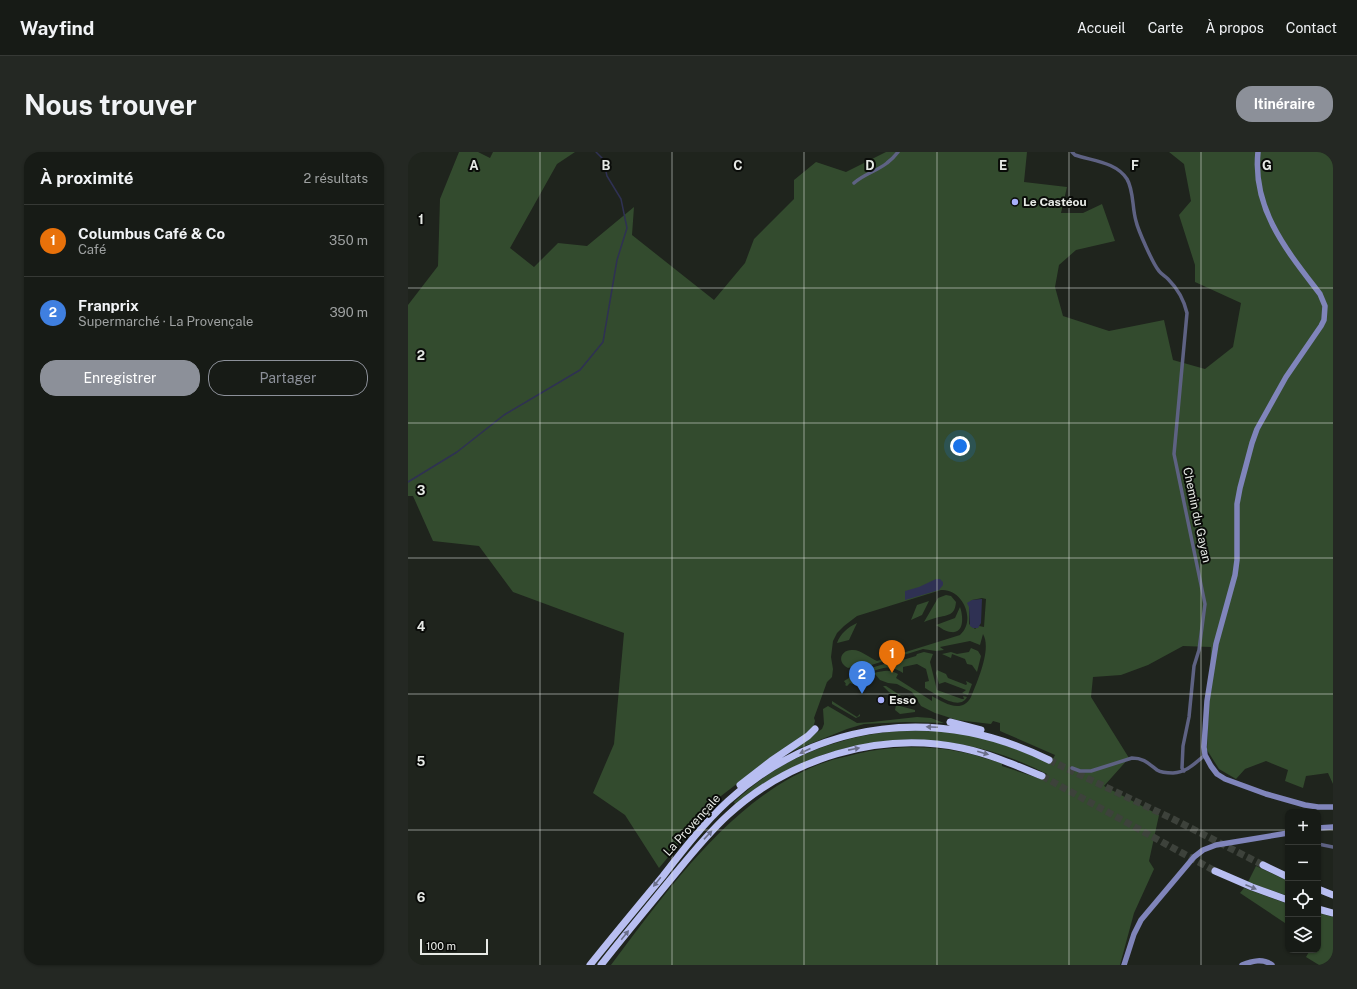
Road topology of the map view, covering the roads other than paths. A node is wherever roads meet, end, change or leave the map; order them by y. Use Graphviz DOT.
graph roads {
  1 [pos="898,152"];
  2 [pos="1258,152"];
  3 [pos="1075,153"];
  4 [pos="854,183"];
  5 [pos="950,722"];
  6 [pos="815,729"];
  7 [pos="1014,744"];
  8 [pos="1205,755"];
  9 [pos="1049,760"];
  10 [pos="1072,768"];
  11 [pos="1184,771"];
  12 [pos="1042,776"];
  13 [pos="1333,807"];
  14 [pos="715,813"];
  15 [pos="1333,827"];
  16 [pos="1321,828"];
  17 [pos="1285,833"];
  18 [pos="1321,845"];
  19 [pos="1333,847"];
  20 [pos="1263,865"];
  21 [pos="1215,871"];
  22 [pos="1285,876"];
  23 [pos="1321,890"];
  24 [pos="1333,895"];
  25 [pos="1285,899"];
  26 [pos="1321,910"];
  27 [pos="1333,912"];
  28 [pos="590,965"];
  29 [pos="601,965"];
  30 [pos="1124,965"];
  31 [pos="1242,965"];
  32 [pos="1272,965"];
  1 -- 4 [label="street"];
  2 -- 8 [label="street"];
  3 -- 11 [label="street, Chemin du Gayan"];
  5 -- 7 [label="highway"];
  6 -- 14 [label="highway"];
  7 -- 9 [label="highway, La Provençale"];
  7 -- 14 [label="highway, La Provençale, one-way"];
  8 -- 11 [label="street"];
  8 -- 13 [label="street"];
  10 -- 11 [label="street"];
  29 -- 12 [label="highway, La Provençale, one-way"];
  14 -- 28 [label="highway, La Provençale, one-way"];
  15 -- 16 [label="street"];
  17 -- 30 [label="street"];
  18 -- 19 [label="street"];
  20 -- 22 [label="highway"];
  21 -- 25 [label="highway, one-way"];
  23 -- 24 [label="highway"];
  26 -- 27 [label="highway"];
  31 -- 32 [label="street"];
}
